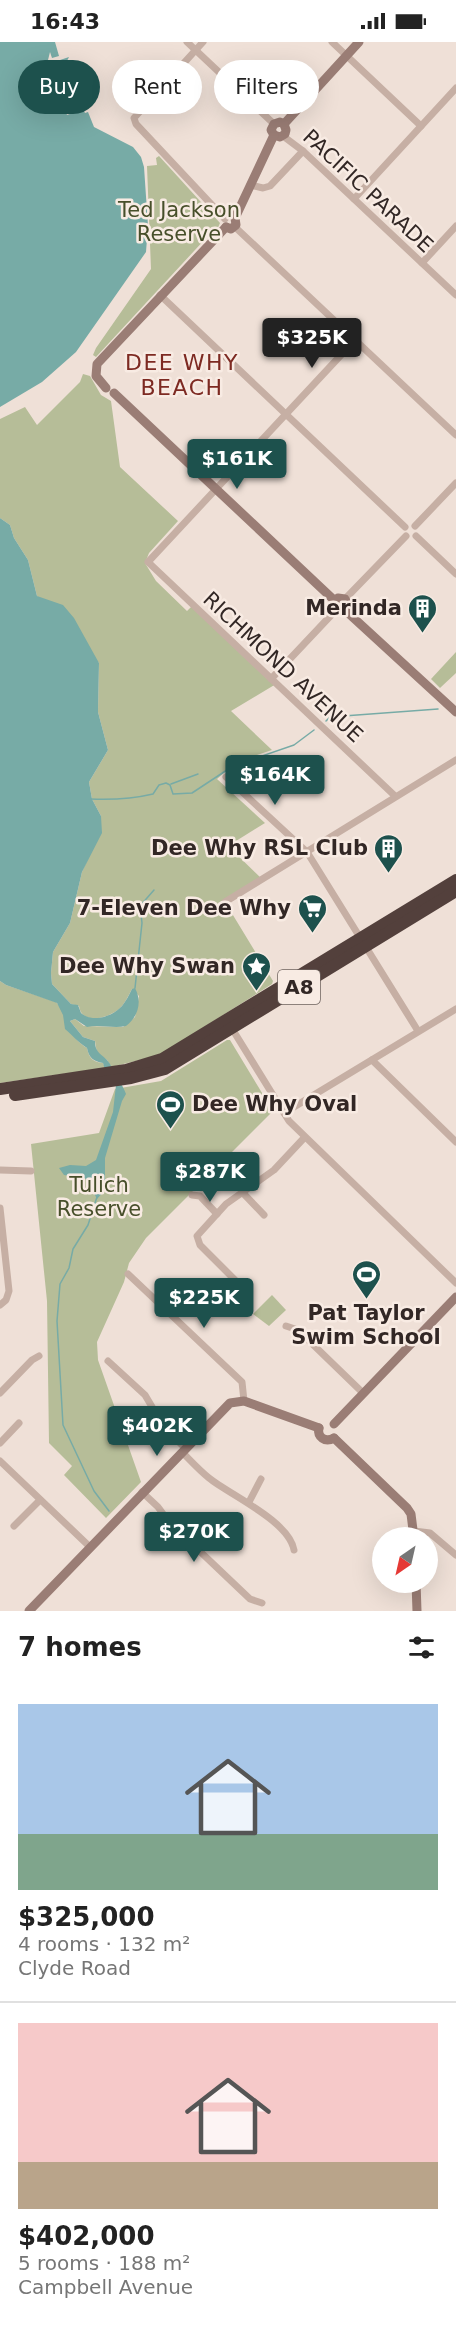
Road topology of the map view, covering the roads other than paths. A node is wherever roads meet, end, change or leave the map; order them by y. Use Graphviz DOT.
graph roads {
  1 [pos="187,42"];
  2 [pos="203,42"];
  3 [pos="332,42"];
  4 [pos="359,42"];
  5 [pos="197,51"];
  6 [pos="346,56"];
  7 [pos="456,88"];
  8 [pos="279,124"];
  9 [pos="421,126"];
  10 [pos="279,136"];
  11 [pos="303,151"];
  12 [pos="250,185"];
  13 [pos="354,199"];
  14 [pos="230,223"];
  15 [pos="456,226"];
  16 [pos="422,263"];
  17 [pos="160,295"];
  18 [pos="456,295"];
  19 [pos="355,340"];
  20 [pos="286,414"];
  21 [pos="456,435"];
  22 [pos="456,483"];
  23 [pos="217,489"];
  24 [pos="415,526"];
  25 [pos="405,527"];
  26 [pos="406,536"];
  27 [pos="416,536"];
  28 [pos="456,574"];
  29 [pos="345,599"];
  30 [pos="339,607"];
  31 [pos="271,679"];
  32 [pos="456,712"];
  33 [pos="456,760"];
  34 [pos="226,777"];
  35 [pos="395,796"];
  36 [pos="307,852"];
  37 [pos="456,880"];
  38 [pos="456,891"];
  39 [pos="225,902"];
  40 [pos="363,942"];
  41 [pos="456,1009"];
  42 [pos="229,1024"];
  43 [pos="418,1031"];
  44 [pos="372,1060"];
  45 [pos="109,1077"];
  46 [pos="0,1089"];
  47 [pos="0,1097"];
  48 [pos="284,1113"];
  49 [pos="304,1138"];
  50 [pos="456,1142"];
  51 [pos="0,1170"];
  52 [pos="31,1171"];
  53 [pos="243,1193"];
  54 [pos="192,1195"];
  55 [pos="0,1208"];
  56 [pos="217,1214"];
  57 [pos="264,1215"];
  58 [pos="129,1274"];
  59 [pos="237,1282"];
  60 [pos="456,1283"];
  61 [pos="456,1297"];
  62 [pos="0,1305"];
  63 [pos="286,1326"];
  64 [pos="39,1356"];
  65 [pos="108,1361"];
  66 [pos="0,1393"];
  67 [pos="363,1394"];
  68 [pos="244,1401"];
  69 [pos="19,1423"];
  70 [pos="334,1424"];
  71 [pos="319,1428"];
  72 [pos="334,1438"];
  73 [pos="0,1443"];
  74 [pos="183,1450"];
  75 [pos="0,1461"];
  76 [pos="261,1479"];
  77 [pos="142,1492"];
  78 [pos="40,1500"];
  79 [pos="249,1503"];
  80 [pos="14,1526"];
  81 [pos="413,1527"];
  82 [pos="438,1540"];
  83 [pos="90,1547"];
  84 [pos="294,1550"];
  85 [pos="456,1555"];
  86 [pos="416,1593"];
  87 [pos="262,1604"];
  88 [pos="29,1611"];
  89 [pos="417,1611"];
  1 -- 5 [label="street, PACIFIC PARADE"];
  2 -- 5 [label="street"];
  3 -- 6 [label="street"];
  4 -- 6 [label="main road"];
  5 -- 8 [label="street, PACIFIC PARADE"];
  5 -- 14 [label="street"];
  6 -- 8 [label="main road"];
  6 -- 9 [label="street"];
  7 -- 9 [label="street"];
  8 -- 10 [label="main road"];
  9 -- 13 [label="street"];
  10 -- 11 [label="street, PACIFIC PARADE"];
  10 -- 12 [label="main road"];
  11 -- 12 [label="street"];
  11 -- 13 [label="street, PACIFIC PARADE"];
  12 -- 14 [label="main road"];
  13 -- 16 [label="street, PACIFIC PARADE"];
  14 -- 17 [label="main road"];
  14 -- 19 [label="street"];
  15 -- 16 [label="street"];
  16 -- 18 [label="street, PACIFIC PARADE"];
  17 -- 20 [label="street"];
  17 -- 23 [label="main road"];
  19 -- 20 [label="street"];
  19 -- 21 [label="street"];
  20 -- 23 [label="street"];
  20 -- 25 [label="street"];
  22 -- 24 [label="street"];
  23 -- 30 [label="main road"];
  23 -- 31 [label="street, RICHMOND AVENUE"];
  24 -- 25 [label="street"];
  24 -- 27 [label="street"];
  25 -- 26 [label="street"];
  26 -- 27 [label="street"];
  26 -- 29 [label="street"];
  27 -- 28 [label="street"];
  29 -- 30 [label="main road"];
  30 -- 31 [label="street"];
  30 -- 32 [label="main road"];
  31 -- 35 [label="street, RICHMOND AVENUE"];
  33 -- 35 [label="street"];
  34 -- 36 [label="street"];
  35 -- 36 [label="street"];
  36 -- 39 [label="street"];
  36 -- 40 [label="street"];
  37 -- 40 [label="highway, A8"];
  38 -- 40 [label="highway, A8"];
  40 -- 42 [label="highway, A8"];
  40 -- 43 [label="street"];
  41 -- 43 [label="street"];
  42 -- 45 [label="highway, A8"];
  42 -- 48 [label="street"];
  43 -- 44 [label="street"];
  44 -- 48 [label="street"];
  44 -- 50 [label="street"];
  45 -- 46 [label="highway, A8"];
  45 -- 47 [label="highway, A8"];
  48 -- 49 [label="street"];
  49 -- 53 [label="street"];
  49 -- 60 [label="street"];
  51 -- 52 [label="street"];
  53 -- 56 [label="street"];
  53 -- 57 [label="street"];
  54 -- 56 [label="street"];
  55 -- 62 [label="street"];
  56 -- 59 [label="street"];
  58 -- 68 [label="street"];
  61 -- 67 [label="main road"];
  63 -- 67 [label="street"];
  64 -- 66 [label="street"];
  65 -- 74 [label="street"];
  67 -- 70 [label="main road"];
  68 -- 71 [label="main road"];
  68 -- 74 [label="main road"];
  69 -- 73 [label="street"];
  70 -- 71 [label="main road"];
  70 -- 72 [label="main road"];
  71 -- 72 [label="main road"];
  72 -- 81 [label="main road"];
  74 -- 77 [label="main road"];
  74 -- 79 [label="street"];
  75 -- 78 [label="street"];
  76 -- 79 [label="street"];
  77 -- 83 [label="main road"];
  77 -- 87 [label="street"];
  78 -- 80 [label="street"];
  78 -- 83 [label="street"];
  79 -- 84 [label="street"];
  82 -- 85 [label="street"];
  83 -- 88 [label="main road"];
  86 -- 89 [label="main road"];
}
